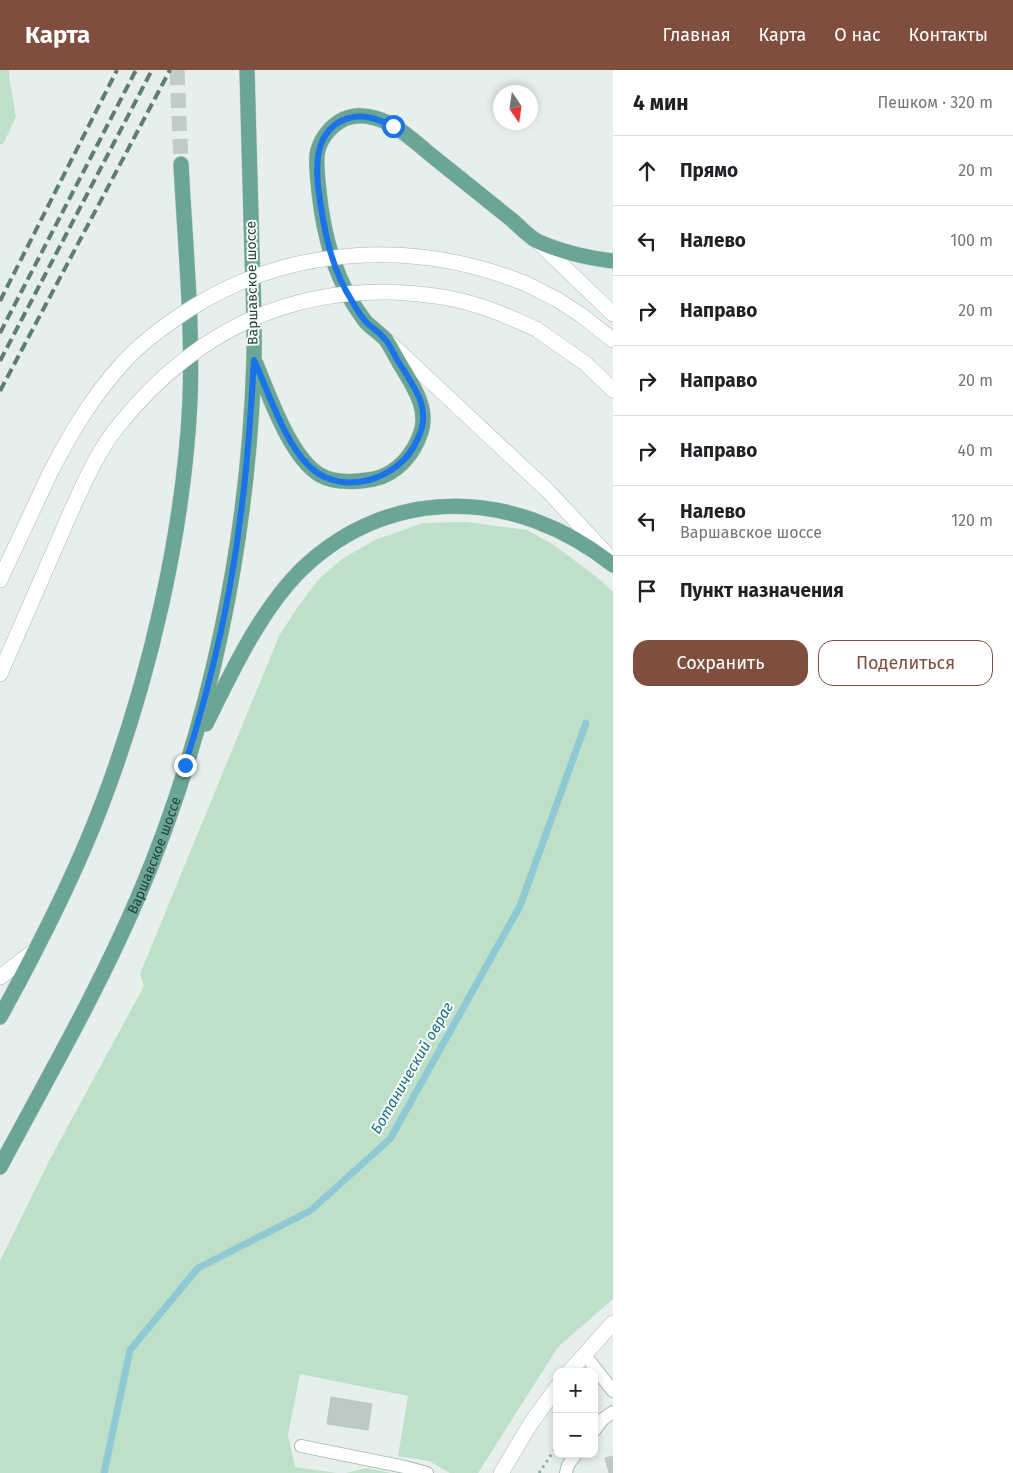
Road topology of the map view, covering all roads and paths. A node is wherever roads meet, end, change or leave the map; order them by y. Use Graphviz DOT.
graph roads {
  1 [pos="248,70"];
  2 [pos="180,164"];
  3 [pos="536,240"];
  4 [pos="613,261"];
  5 [pos="613,314"];
  6 [pos="385,339"];
  7 [pos="613,340"];
  8 [pos="254,360"];
  9 [pos="613,390"];
  10 [pos="613,563"];
  11 [pos="0,580"];
  12 [pos="0,674"];
  13 [pos="185,765"];
  14 [pos="38,948"];
  15 [pos="0,977"];
  16 [pos="0,1017"];
  17 [pos="0,1167"];
  18 [pos="613,1323"];
  19 [pos="584,1354"];
  20 [pos="572,1368"];
  21 [pos="613,1391"];
  22 [pos="553,1393"];
  23 [pos="613,1412"];
  24 [pos="598,1425"];
  25 [pos="301,1446"];
  26 [pos="553,1452"];
  27 [pos="573,1458"];
  28 [pos="427,1473"];
  29 [pos="501,1473"];
  30 [pos="539,1473"];
  31 [pos="566,1473"];
  1 -- 8 [label="main road, Варшавское шоссе"];
  2 -- 14 [label="main road"];
  3 -- 4 [label="main road"];
  3 -- 5 [label="street"];
  3 -- 6 [label="main road"];
  6 -- 8 [label="main road"];
  6 -- 10 [label="street"];
  7 -- 11 [label="street, bridge"];
  8 -- 13 [label="main road, Варшавское шоссе"];
  9 -- 12 [label="street, bridge"];
  10 -- 13 [label="main road"];
  13 -- 17 [label="main road, Варшавское шоссе"];
  14 -- 15 [label="street"];
  14 -- 16 [label="main road"];
  18 -- 19 [label="street"];
  19 -- 20 [label="street"];
  19 -- 21 [label="lane"];
  22 -- 29 [label="street"];
  23 -- 24 [label="lane"];
  25 -- 28 [label="lane"];
  26 -- 30 [label="path"];
  27 -- 31 [label="lane"];
}
